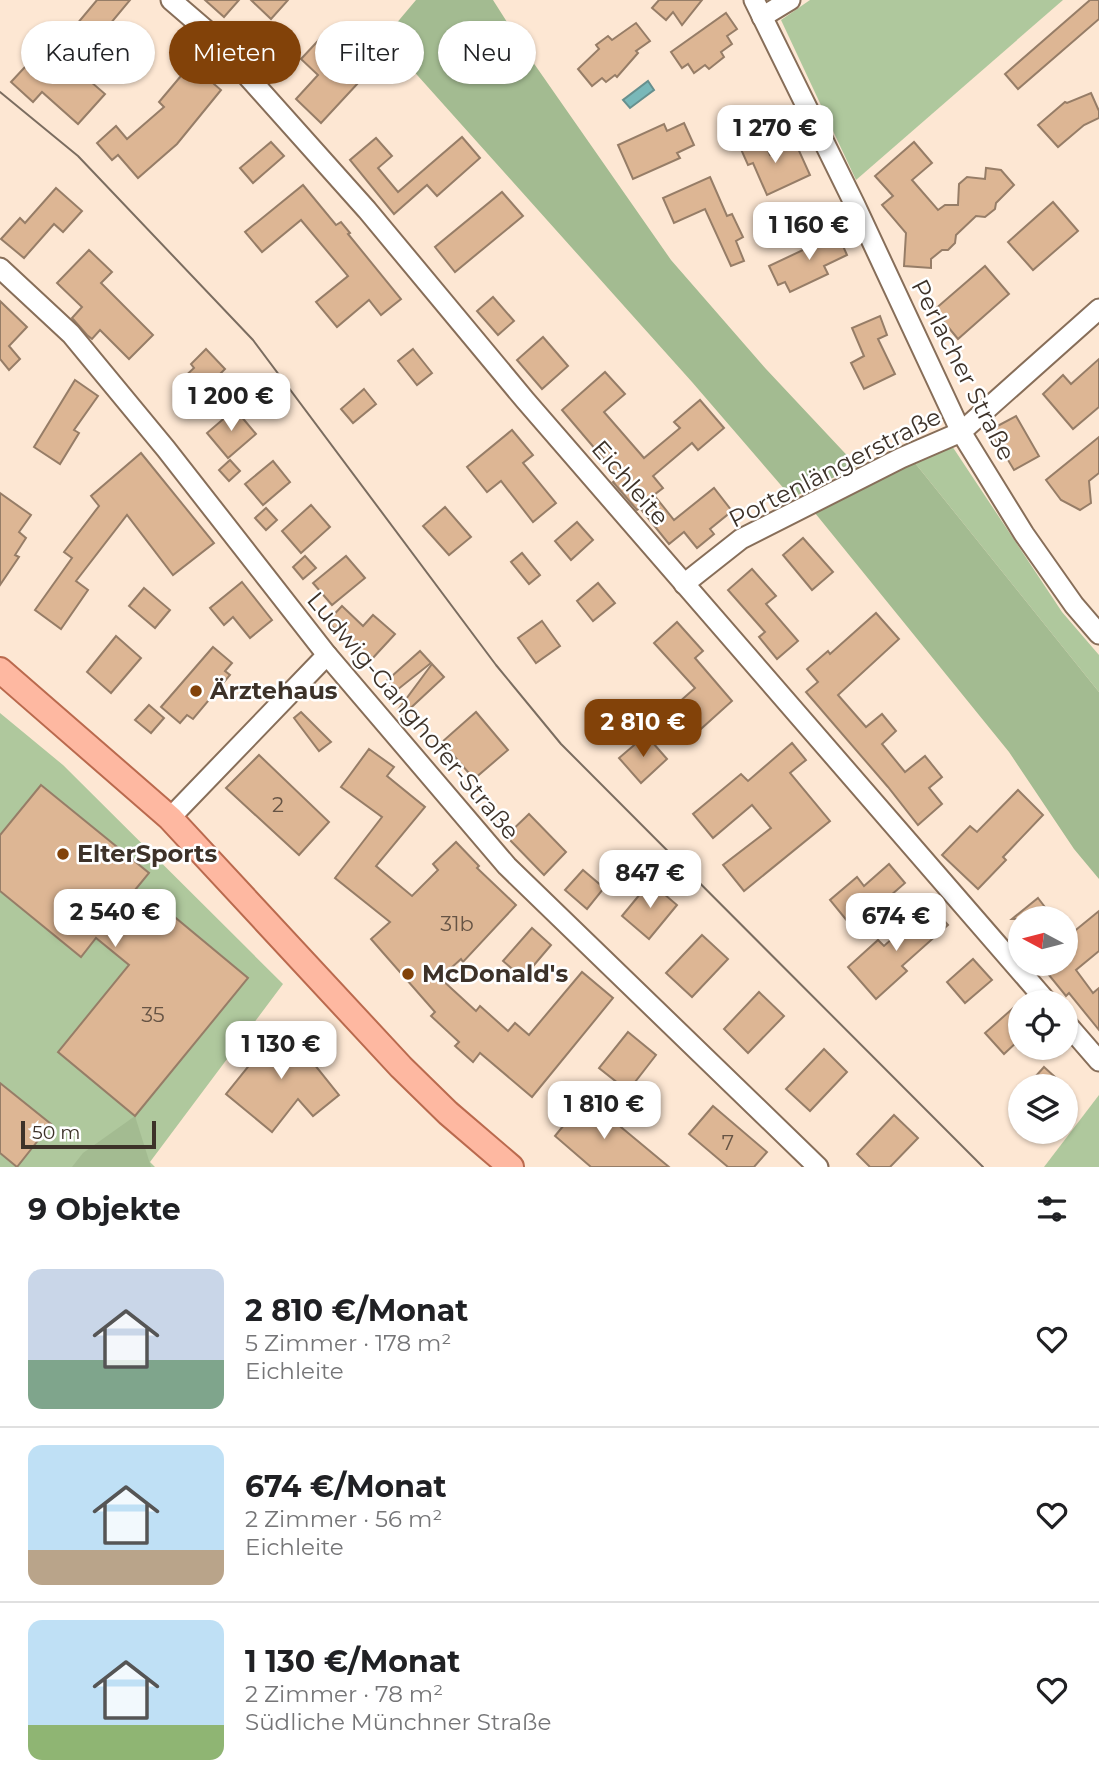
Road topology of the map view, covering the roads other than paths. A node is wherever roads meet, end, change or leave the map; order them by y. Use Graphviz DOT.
graph roads {
  1 [pos="170,0"];
  2 [pos="790,0"];
  3 [pos="758,8"];
  4 [pos="0,268"];
  5 [pos="1099,309"];
  6 [pos="961,432"];
  7 [pos="684,583"];
  8 [pos="1099,634"];
  9 [pos="327,655"];
  10 [pos="0,670"];
  11 [pos="170,818"];
  12 [pos="1037,990"];
  13 [pos="1078,1037"];
  14 [pos="1099,1061"];
  15 [pos="814,1166"];
  16 [pos="511,1167"];
  1 -- 7 [label="street, Eichleite"];
  2 -- 3 [label="street"];
  3 -- 6 [label="street, Perlacher Straße"];
  4 -- 9 [label="street, Ludwig-Ganghofer-Straße"];
  5 -- 6 [label="street, Portenlängerstraße"];
  6 -- 7 [label="street, Portenlängerstraße"];
  6 -- 8 [label="street, Perlacher Straße"];
  7 -- 12 [label="street, Eichleite"];
  9 -- 11 [label="street"];
  9 -- 15 [label="street, Ludwig-Ganghofer-Straße"];
  10 -- 11 [label="main road"];
  11 -- 16 [label="main road"];
  13 -- 14 [label="street"];
}
